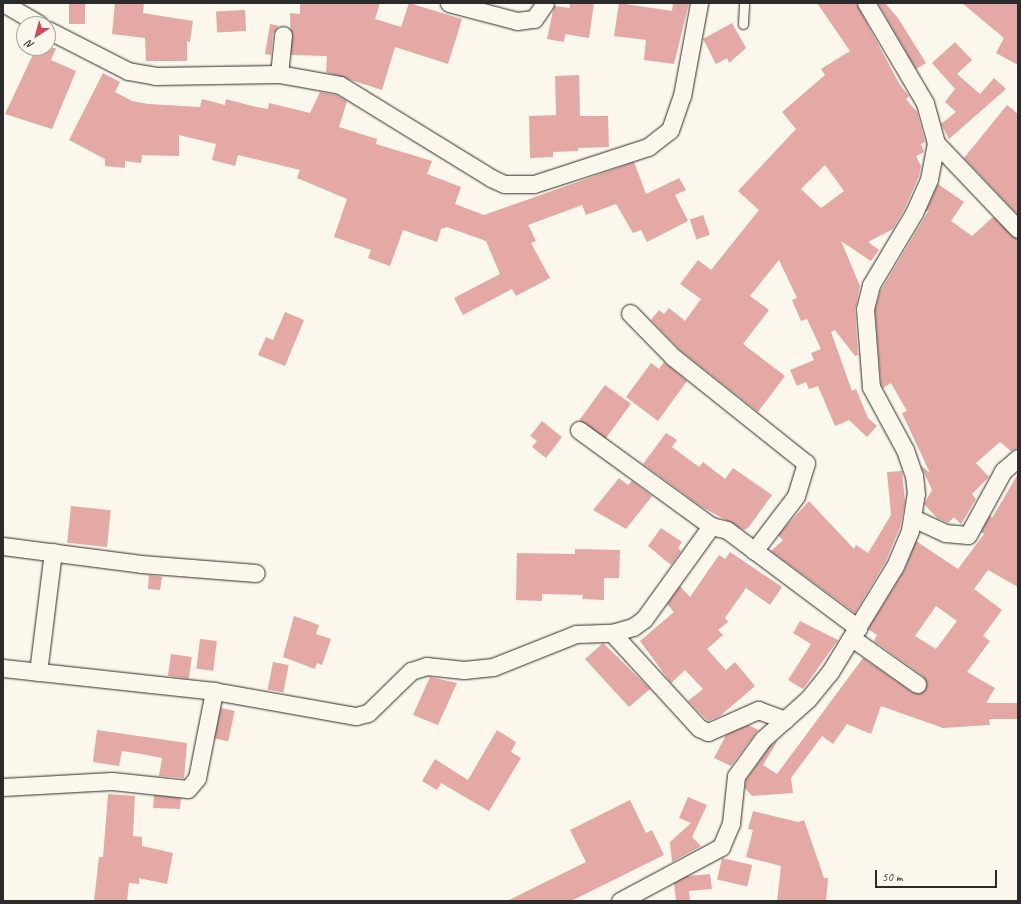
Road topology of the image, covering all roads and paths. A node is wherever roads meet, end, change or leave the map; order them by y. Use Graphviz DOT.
graph roads {
  1 [pos="3,3"];
  2 [pos="449,3"];
  3 [pos="545,3"];
  4 [pos="699,3"];
  5 [pos="744,3"];
  6 [pos="866,3"];
  7 [pos="25,16"];
  8 [pos="743,24"];
  9 [pos="56,34"];
  10 [pos="283,35"];
  11 [pos="279,74"];
  12 [pos="936,143"];
  13 [pos="1018,229"];
  14 [pos="630,313"];
  15 [pos="579,430"];
  16 [pos="1018,458"];
  17 [pos="913,518"];
  18 [pos="711,526"];
  19 [pos="3,546"];
  20 [pos="754,551"];
  21 [pos="52,552"];
  22 [pos="256,573"];
  23 [pos="612,633"];
  24 [pos="855,633"];
  25 [pos="3,668"];
  26 [pos="38,672"];
  27 [pos="917,684"];
  28 [pos="214,691"];
  29 [pos="785,720"];
  30 [pos="3,787"];
  31 [pos="620,901"];
  1 -- 7 [label="street"];
  2 -- 3 [label="street"];
  4 -- 11 [label="street"];
  5 -- 8 [label="lane"];
  6 -- 12 [label="street"];
  9 -- 11 [label="street"];
  10 -- 11 [label="street"];
  12 -- 13 [label="street"];
  12 -- 17 [label="street"];
  14 -- 20 [label="street"];
  15 -- 18 [label="street"];
  16 -- 17 [label="street"];
  17 -- 24 [label="street"];
  18 -- 20 [label="street"];
  18 -- 23 [label="street"];
  19 -- 21 [label="street"];
  20 -- 24 [label="street"];
  21 -- 22 [label="street"];
  21 -- 26 [label="street"];
  23 -- 28 [label="street"];
  23 -- 29 [label="street"];
  24 -- 27 [label="street"];
  24 -- 29 [label="street"];
  25 -- 26 [label="street"];
  26 -- 28 [label="street"];
  28 -- 30 [label="street"];
  29 -- 31 [label="street"];
}
